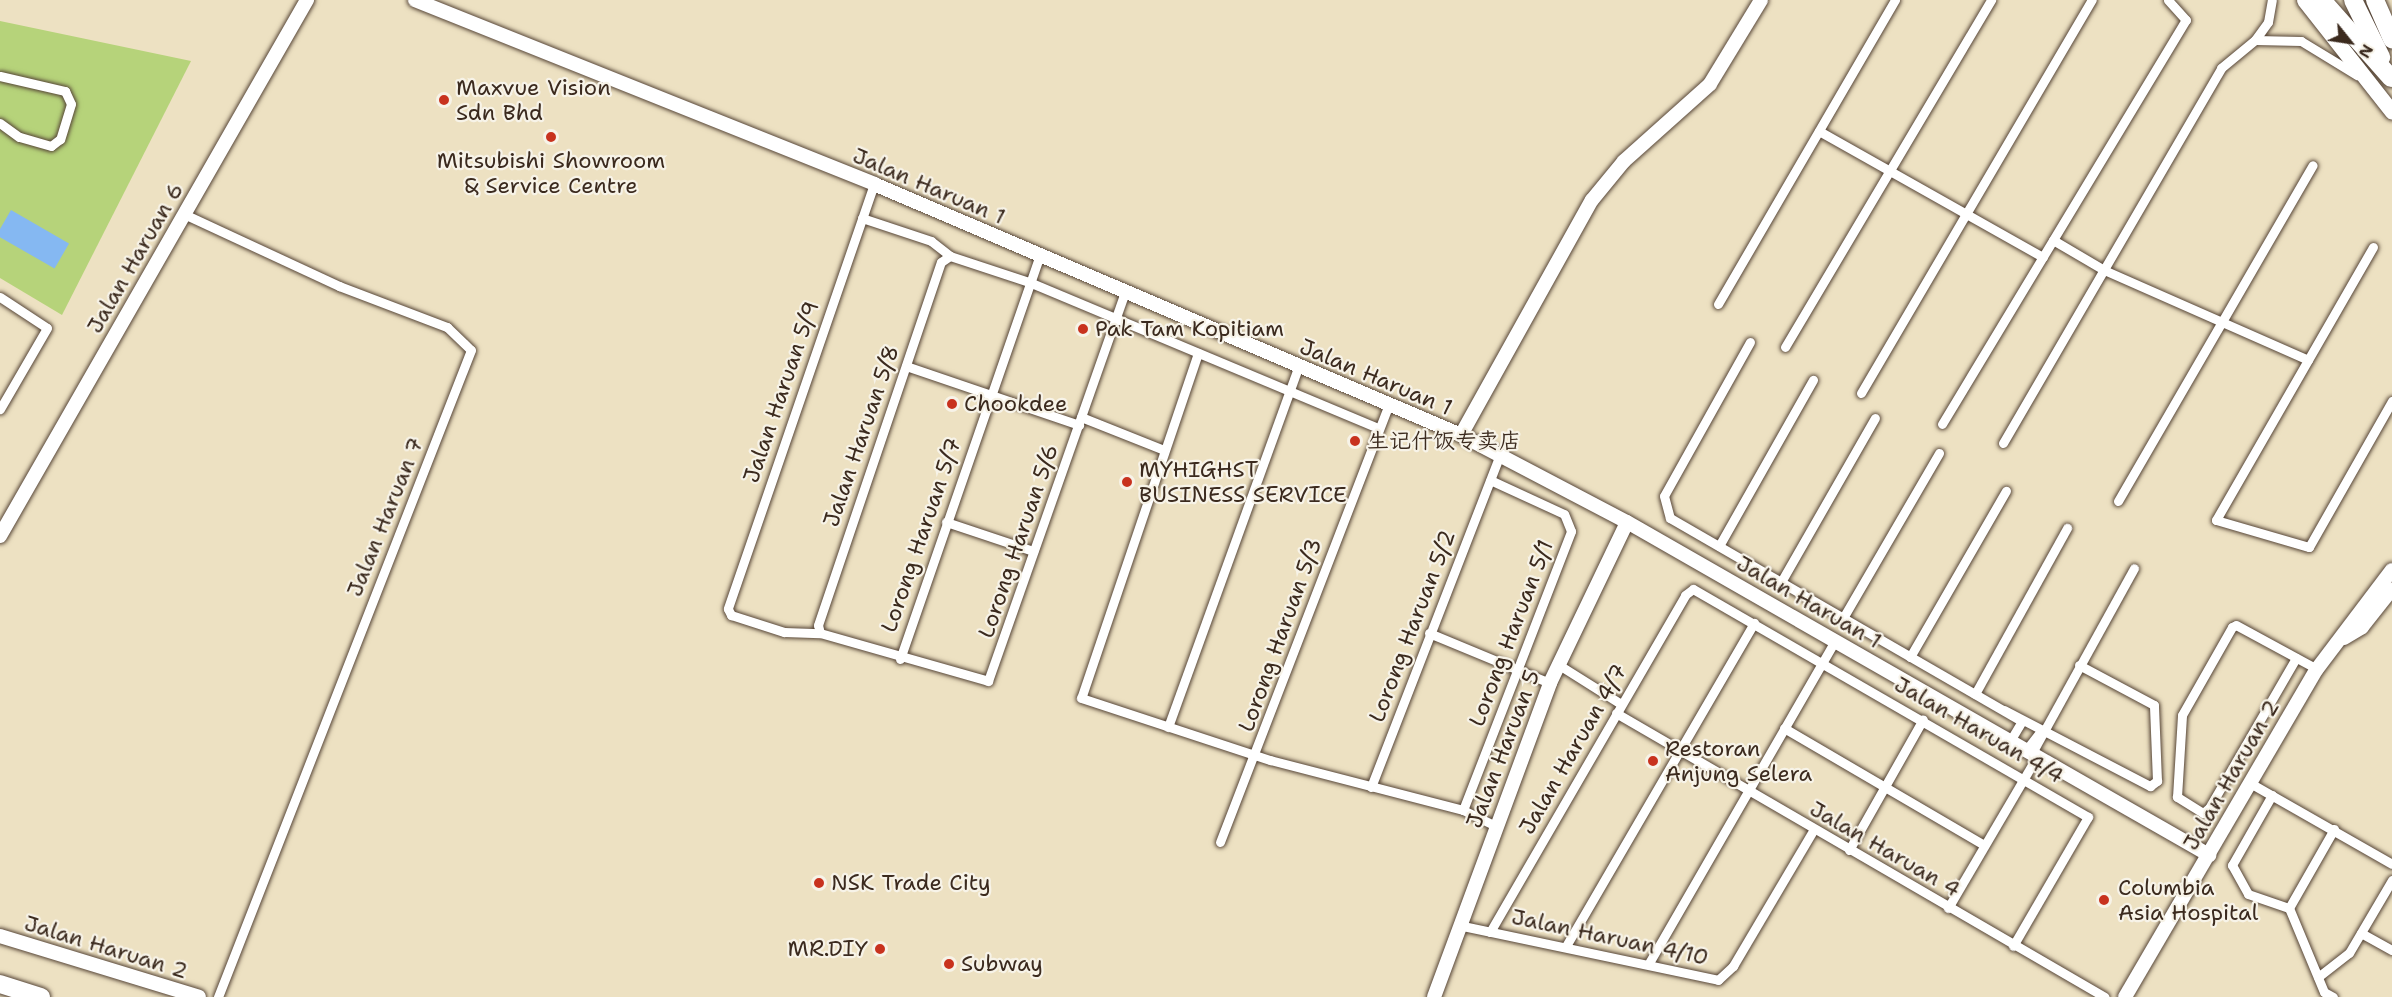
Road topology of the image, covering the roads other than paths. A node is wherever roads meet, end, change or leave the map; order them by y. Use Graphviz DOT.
graph roads {
  1 [pos="307,0"];
  2 [pos="415,0"];
  3 [pos="1761,0"];
  4 [pos="1895,0"];
  5 [pos="1991,0"];
  6 [pos="2092,0"];
  7 [pos="2168,0"];
  8 [pos="2272,0"];
  9 [pos="2304,0"];
  10 [pos="2322,0"];
  11 [pos="2376,1"];
  12 [pos="2354,3"];
  13 [pos="2392,39"];
  14 [pos="2255,40"];
  15 [pos="0,76"];
  16 [pos="2391,79"];
  17 [pos="2368,83"];
  18 [pos="2392,112"];
  19 [pos="0,123"];
  20 [pos="1819,131"];
  21 [pos="2313,165"];
  22 [pos="1889,171"];
  23 [pos="874,184"];
  24 [pos="184,214"];
  25 [pos="1966,214"];
  26 [pos="862,218"];
  27 [pos="2054,240"];
  28 [pos="2373,247"];
  29 [pos="1040,255"];
  30 [pos="950,256"];
  31 [pos="2043,257"];
  32 [pos="2104,270"];
  33 [pos="1029,282"];
  34 [pos="1125,293"];
  35 [pos="0,297"];
  36 [pos="1718,304"];
  37 [pos="1113,317"];
  38 [pos="2222,322"];
  39 [pos="1750,342"];
  40 [pos="1785,347"];
  41 [pos="1198,353"];
  42 [pos="2308,360"];
  43 [pos="906,366"];
  44 [pos="1298,368"];
  45 [pos="1813,380"];
  46 [pos="1287,391"];
  47 [pos="990,393"];
  48 [pos="1861,393"];
  49 [pos="2392,400"];
  50 [pos="1389,405"];
  51 [pos="0,409"];
  52 [pos="1875,418"];
  53 [pos="1080,421"];
  54 [pos="1942,424"];
  55 [pos="1378,428"];
  56 [pos="1461,435"];
  57 [pos="2003,443"];
  58 [pos="1164,450"];
  59 [pos="1939,453"];
  60 [pos="1500,455"];
  61 [pos="1490,480"];
  62 [pos="2006,491"];
  63 [pos="2118,501"];
  64 [pos="946,522"];
  65 [pos="1627,522"];
  66 [pos="2067,528"];
  67 [pos="0,536"];
  68 [pos="1719,546"];
  69 [pos="1033,551"];
  70 [pos="2134,568"];
  71 [pos="2392,570"];
  72 [pos="1781,582"];
  73 [pos="1693,589"];
  74 [pos="2392,589"];
  75 [pos="2386,601"];
  76 [pos="1842,618"];
  77 [pos="1754,623"];
  78 [pos="820,633"];
  79 [pos="1429,633"];
  80 [pos="2343,639"];
  81 [pos="1835,641"];
  82 [pos="1910,657"];
  83 [pos="2296,658"];
  84 [pos="900,659"];
  85 [pos="1823,662"];
  86 [pos="1558,665"];
  87 [pos="2079,665"];
  88 [pos="1518,668"];
  89 [pos="2317,669"];
  90 [pos="1550,683"];
  91 [pos="1975,694"];
  92 [pos="1618,708"];
  93 [pos="1923,719"];
  94 [pos="2022,721"];
  95 [pos="1168,727"];
  96 [pos="1784,728"];
  97 [pos="2041,731"];
  98 [pos="2010,741"];
  99 [pos="1678,751"];
  100 [pos="2032,753"];
  101 [pos="1257,755"];
  102 [pos="2023,778"];
  103 [pos="2250,783"];
  104 [pos="1884,786"];
  105 [pos="1371,787"];
  106 [pos="1748,791"];
  107 [pos="2274,796"];
  108 [pos="1462,810"];
  109 [pos="1496,826"];
  110 [pos="1814,829"];
  111 [pos="2334,829"];
  112 [pos="1220,842"];
  113 [pos="1984,845"];
  114 [pos="1849,850"];
  115 [pos="2210,855"];
  116 [pos="2392,864"];
  117 [pos="2392,880"];
  118 [pos="1948,908"];
  119 [pos="2289,908"];
  120 [pos="1458,925"];
  121 [pos="1490,932"];
  122 [pos="2361,933"];
  123 [pos="0,936"];
  124 [pos="2013,945"];
  125 [pos="1566,946"];
  126 [pos="2392,950"];
  127 [pos="1649,963"];
  128 [pos="2318,977"];
  129 [pos="0,984"];
  130 [pos="41,997"];
  131 [pos="199,997"];
  132 [pos="218,997"];
  133 [pos="1434,997"];
  134 [pos="2105,997"];
  135 [pos="2124,997"];
  136 [pos="2333,997"];
  1 -- 24 [label="main road, Jalan Haruan 6"];
  2 -- 23 [label="main road, Jalan Haruan 1"];
  3 -- 56 [label="main road"];
  4 -- 20 [label="street"];
  5 -- 22 [label="street"];
  6 -- 25 [label="street"];
  7 -- 27 [label="street"];
  8 -- 14 [label="street"];
  9 -- 17 [label="main road"];
  10 -- 16 [label="highway"];
  11 -- 13 [label="highway"];
  12 -- 16 [label="highway"];
  14 -- 17 [label="street"];
  14 -- 32 [label="street"];
  15 -- 19 [label="street"];
  17 -- 18 [label="main road"];
  20 -- 22 [label="street"];
  20 -- 36 [label="street"];
  21 -- 38 [label="street"];
  22 -- 25 [label="street"];
  22 -- 40 [label="street"];
  23 -- 26 [label="street, Jalan Haruan 5/9"];
  23 -- 29 [label="main road, Jalan Haruan 1"];
  24 -- 67 [label="main road, Jalan Haruan 6"];
  24 -- 132 [label="street, Jalan Haruan 7"];
  25 -- 31 [label="street"];
  25 -- 48 [label="street"];
  26 -- 30 [label="street"];
  26 -- 78 [label="street, Jalan Haruan 5/9"];
  27 -- 31 [label="street"];
  27 -- 32 [label="street"];
  28 -- 42 [label="street"];
  29 -- 33 [label="street, Lorong Haruan 5/7"];
  29 -- 34 [label="main road, Jalan Haruan 1"];
  30 -- 33 [label="street"];
  30 -- 43 [label="street, Jalan Haruan 5/8"];
  31 -- 54 [label="street"];
  32 -- 38 [label="street"];
  32 -- 57 [label="street"];
  33 -- 37 [label="street"];
  33 -- 47 [label="street, Lorong Haruan 5/7"];
  34 -- 37 [label="street, Lorong Haruan 5/6"];
  34 -- 44 [label="main road, Jalan Haruan 1"];
  35 -- 51 [label="street"];
  37 -- 41 [label="street"];
  37 -- 53 [label="street, Lorong Haruan 5/6"];
  38 -- 42 [label="street"];
  38 -- 63 [label="street"];
  39 -- 68 [label="street"];
  41 -- 46 [label="street"];
  41 -- 58 [label="street"];
  42 -- 49 [label="street"];
  43 -- 47 [label="street"];
  43 -- 78 [label="street, Jalan Haruan 5/8"];
  44 -- 46 [label="street"];
  44 -- 50 [label="main road, Jalan Haruan 1"];
  45 -- 68 [label="street"];
  46 -- 55 [label="street"];
  46 -- 95 [label="street"];
  47 -- 53 [label="street"];
  47 -- 64 [label="street, Lorong Haruan 5/7"];
  50 -- 55 [label="street, Lorong Haruan 5/3"];
  50 -- 56 [label="main road, Jalan Haruan 1"];
  52 -- 72 [label="street"];
  53 -- 58 [label="street"];
  53 -- 69 [label="street, Lorong Haruan 5/6"];
  55 -- 101 [label="street, Lorong Haruan 5/3"];
  56 -- 60 [label="main road, Jalan Haruan 1"];
  58 -- 95 [label="street"];
  59 -- 76 [label="street"];
  60 -- 61 [label="street, Lorong Haruan 5/2"];
  60 -- 65 [label="main road, Jalan Haruan 1"];
  61 -- 79 [label="street, Lorong Haruan 5/2"];
  61 -- 88 [label="street, Lorong Haruan 5/1"];
  62 -- 82 [label="street"];
  64 -- 69 [label="street"];
  64 -- 84 [label="street, Lorong Haruan 5/7"];
  65 -- 81 [label="main road, Jalan Haruan 1"];
  65 -- 86 [label="main road, Jalan Haruan 5"];
  66 -- 91 [label="street"];
  68 -- 72 [label="street"];
  69 -- 84 [label="street, Lorong Haruan 5/6"];
  70 -- 87 [label="street"];
  71 -- 80 [label="main road, Jalan Haruan 2"];
  72 -- 76 [label="street"];
  73 -- 77 [label="street, Jalan Haruan 4/4"];
  73 -- 92 [label="street, Jalan Haruan 4/7"];
  74 -- 75 [label="main road, Jalan Haruan 2"];
  75 -- 80 [label="main road, Jalan Haruan 2"];
  76 -- 82 [label="street"];
  77 -- 85 [label="street, Jalan Haruan 4/4"];
  77 -- 99 [label="street"];
  78 -- 84 [label="street"];
  79 -- 88 [label="street"];
  79 -- 105 [label="street, Lorong Haruan 5/2"];
  80 -- 89 [label="main road, Jalan Haruan 2"];
  81 -- 85 [label="street"];
  81 -- 98 [label="main road, Jalan Haruan 1"];
  82 -- 91 [label="street"];
  83 -- 83 [label="street"];
  83 -- 89 [label="street"];
  85 -- 93 [label="street, Jalan Haruan 4/4"];
  85 -- 96 [label="street"];
  86 -- 90 [label="main road, Jalan Haruan 5"];
  86 -- 92 [label="street, Jalan Haruan 4"];
  87 -- 97 [label="street"];
  87 -- 97 [label="street"];
  88 -- 90 [label="street"];
  88 -- 108 [label="street, Lorong Haruan 5/1"];
  89 -- 103 [label="main road, Jalan Haruan 2"];
  90 -- 109 [label="main road, Jalan Haruan 5"];
  91 -- 94 [label="street"];
  92 -- 99 [label="street, Jalan Haruan 4"];
  92 -- 121 [label="street, Jalan Haruan 4/7"];
  93 -- 102 [label="street, Jalan Haruan 4/4"];
  93 -- 104 [label="street"];
  94 -- 97 [label="street"];
  94 -- 98 [label="street"];
  95 -- 101 [label="street"];
  96 -- 104 [label="street"];
  96 -- 106 [label="street"];
  97 -- 100 [label="street"];
  98 -- 100 [label="main road, Jalan Haruan 1"];
  99 -- 106 [label="street, Jalan Haruan 4"];
  99 -- 125 [label="street"];
  100 -- 102 [label="street"];
  100 -- 115 [label="main road, Jalan Haruan 1"];
  101 -- 105 [label="street"];
  101 -- 112 [label="street, Lorong Haruan 5/3"];
  102 -- 113 [label="street"];
  102 -- 124 [label="street, Jalan Haruan 4/4"];
  103 -- 107 [label="street"];
  103 -- 115 [label="main road, Jalan Haruan 2"];
  104 -- 113 [label="street"];
  104 -- 114 [label="street"];
  105 -- 108 [label="street"];
  106 -- 110 [label="street, Jalan Haruan 4"];
  106 -- 127 [label="street"];
  107 -- 111 [label="street"];
  107 -- 119 [label="street"];
  108 -- 109 [label="street"];
  109 -- 120 [label="main road, Jalan Haruan 5"];
  110 -- 114 [label="street, Jalan Haruan 4"];
  110 -- 127 [label="street, Jalan Haruan 4/10"];
  111 -- 116 [label="street"];
  111 -- 119 [label="street"];
  113 -- 118 [label="street"];
  114 -- 118 [label="street, Jalan Haruan 4"];
  115 -- 135 [label="main road, Jalan Haruan 2"];
  117 -- 122 [label="street"];
  118 -- 124 [label="street, Jalan Haruan 4"];
  119 -- 128 [label="street"];
  120 -- 121 [label="street, Jalan Haruan 4/10"];
  120 -- 133 [label="main road, Jalan Haruan 5"];
  121 -- 125 [label="street, Jalan Haruan 4/10"];
  122 -- 126 [label="street"];
  122 -- 128 [label="street"];
  123 -- 131 [label="main road, Jalan Haruan 2"];
  124 -- 134 [label="street, Jalan Haruan 4"];
  125 -- 127 [label="street, Jalan Haruan 4/10"];
  128 -- 136 [label="street"];
  129 -- 130 [label="highway"];
}
